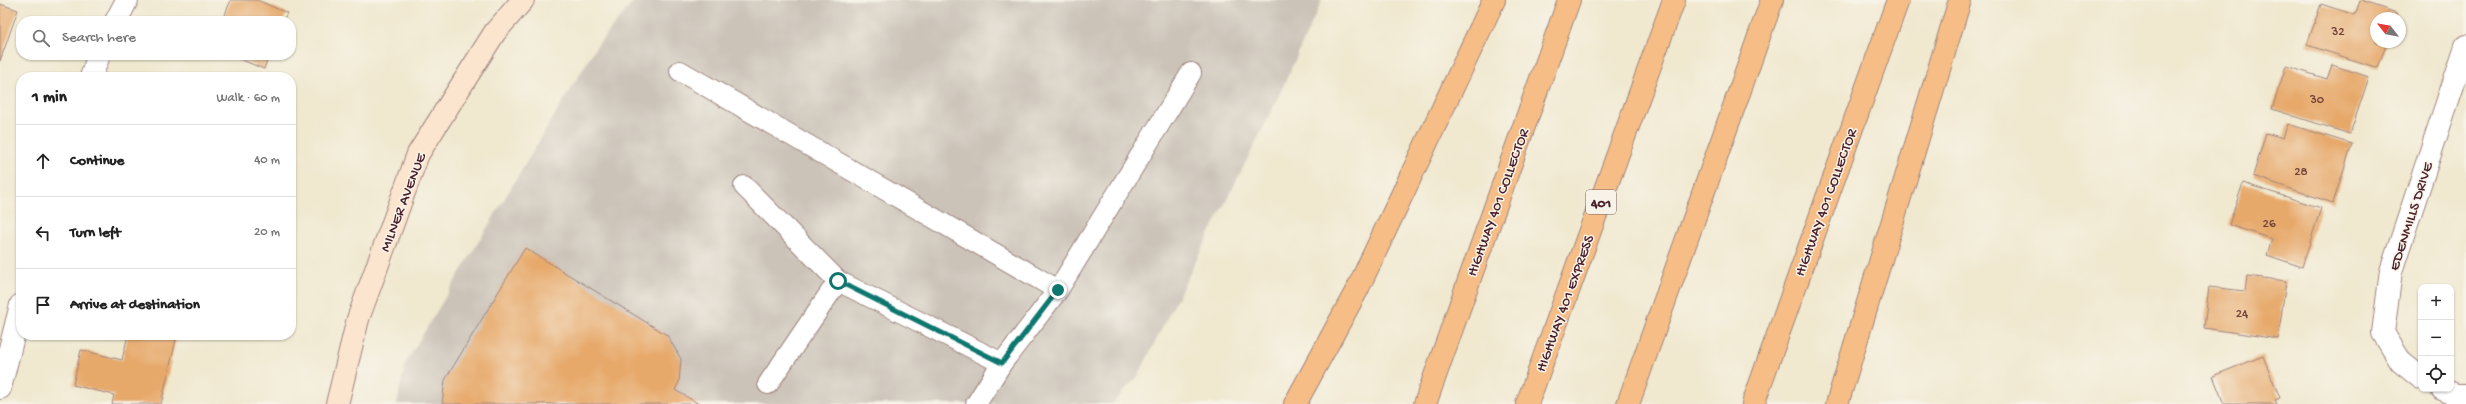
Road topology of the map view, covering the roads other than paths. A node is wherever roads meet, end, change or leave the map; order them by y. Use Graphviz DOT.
graph roads {
  1 [pos="126,0"];
  2 [pos="523,0"];
  3 [pos="1494,0"];
  4 [pos="1569,0"];
  5 [pos="1674,0"];
  6 [pos="1772,0"];
  7 [pos="1898,0"];
  8 [pos="1960,0"];
  9 [pos="118,16"];
  10 [pos="2466,46"];
  11 [pos="97,60"];
  12 [pos="680,71"];
  13 [pos="93,72"];
  14 [pos="1191,73"];
  15 [pos="744,186"];
  16 [pos="838,281"];
  17 [pos="1058,290"];
  18 [pos="16,325"];
  19 [pos="1002,363"];
  20 [pos="2418,376"];
  21 [pos="768,384"];
  22 [pos="0,388"];
  23 [pos="2450,392"];
  24 [pos="2466,396"];
  25 [pos="337,404"];
  26 [pos="976,404"];
  27 [pos="1294,404"];
  28 [pos="1425,404"];
  29 [pos="1528,404"];
  30 [pos="1628,404"];
  31 [pos="1753,404"];
  32 [pos="1837,404"];
  1 -- 9 [label="street"];
  2 -- 25 [label="main road, MILNER AVENUE"];
  3 -- 27 [label="highway"];
  4 -- 28 [label="highway, HIGHWAY 401 COLLECTOR"];
  5 -- 29 [label="highway, HIGHWAY 401 EXPRESS / 401"];
  6 -- 30 [label="highway"];
  7 -- 31 [label="highway, HIGHWAY 401 COLLECTOR"];
  8 -- 32 [label="highway"];
  10 -- 20 [label="street, EDENMILLS DRIVE"];
  11 -- 13 [label="street"];
  12 -- 17 [label="lane"];
  14 -- 17 [label="lane"];
  15 -- 16 [label="lane"];
  16 -- 19 [label="lane"];
  16 -- 21 [label="lane"];
  17 -- 19 [label="lane"];
  18 -- 22 [label="street"];
  19 -- 26 [label="lane"];
  23 -- 24 [label="street"];
}
